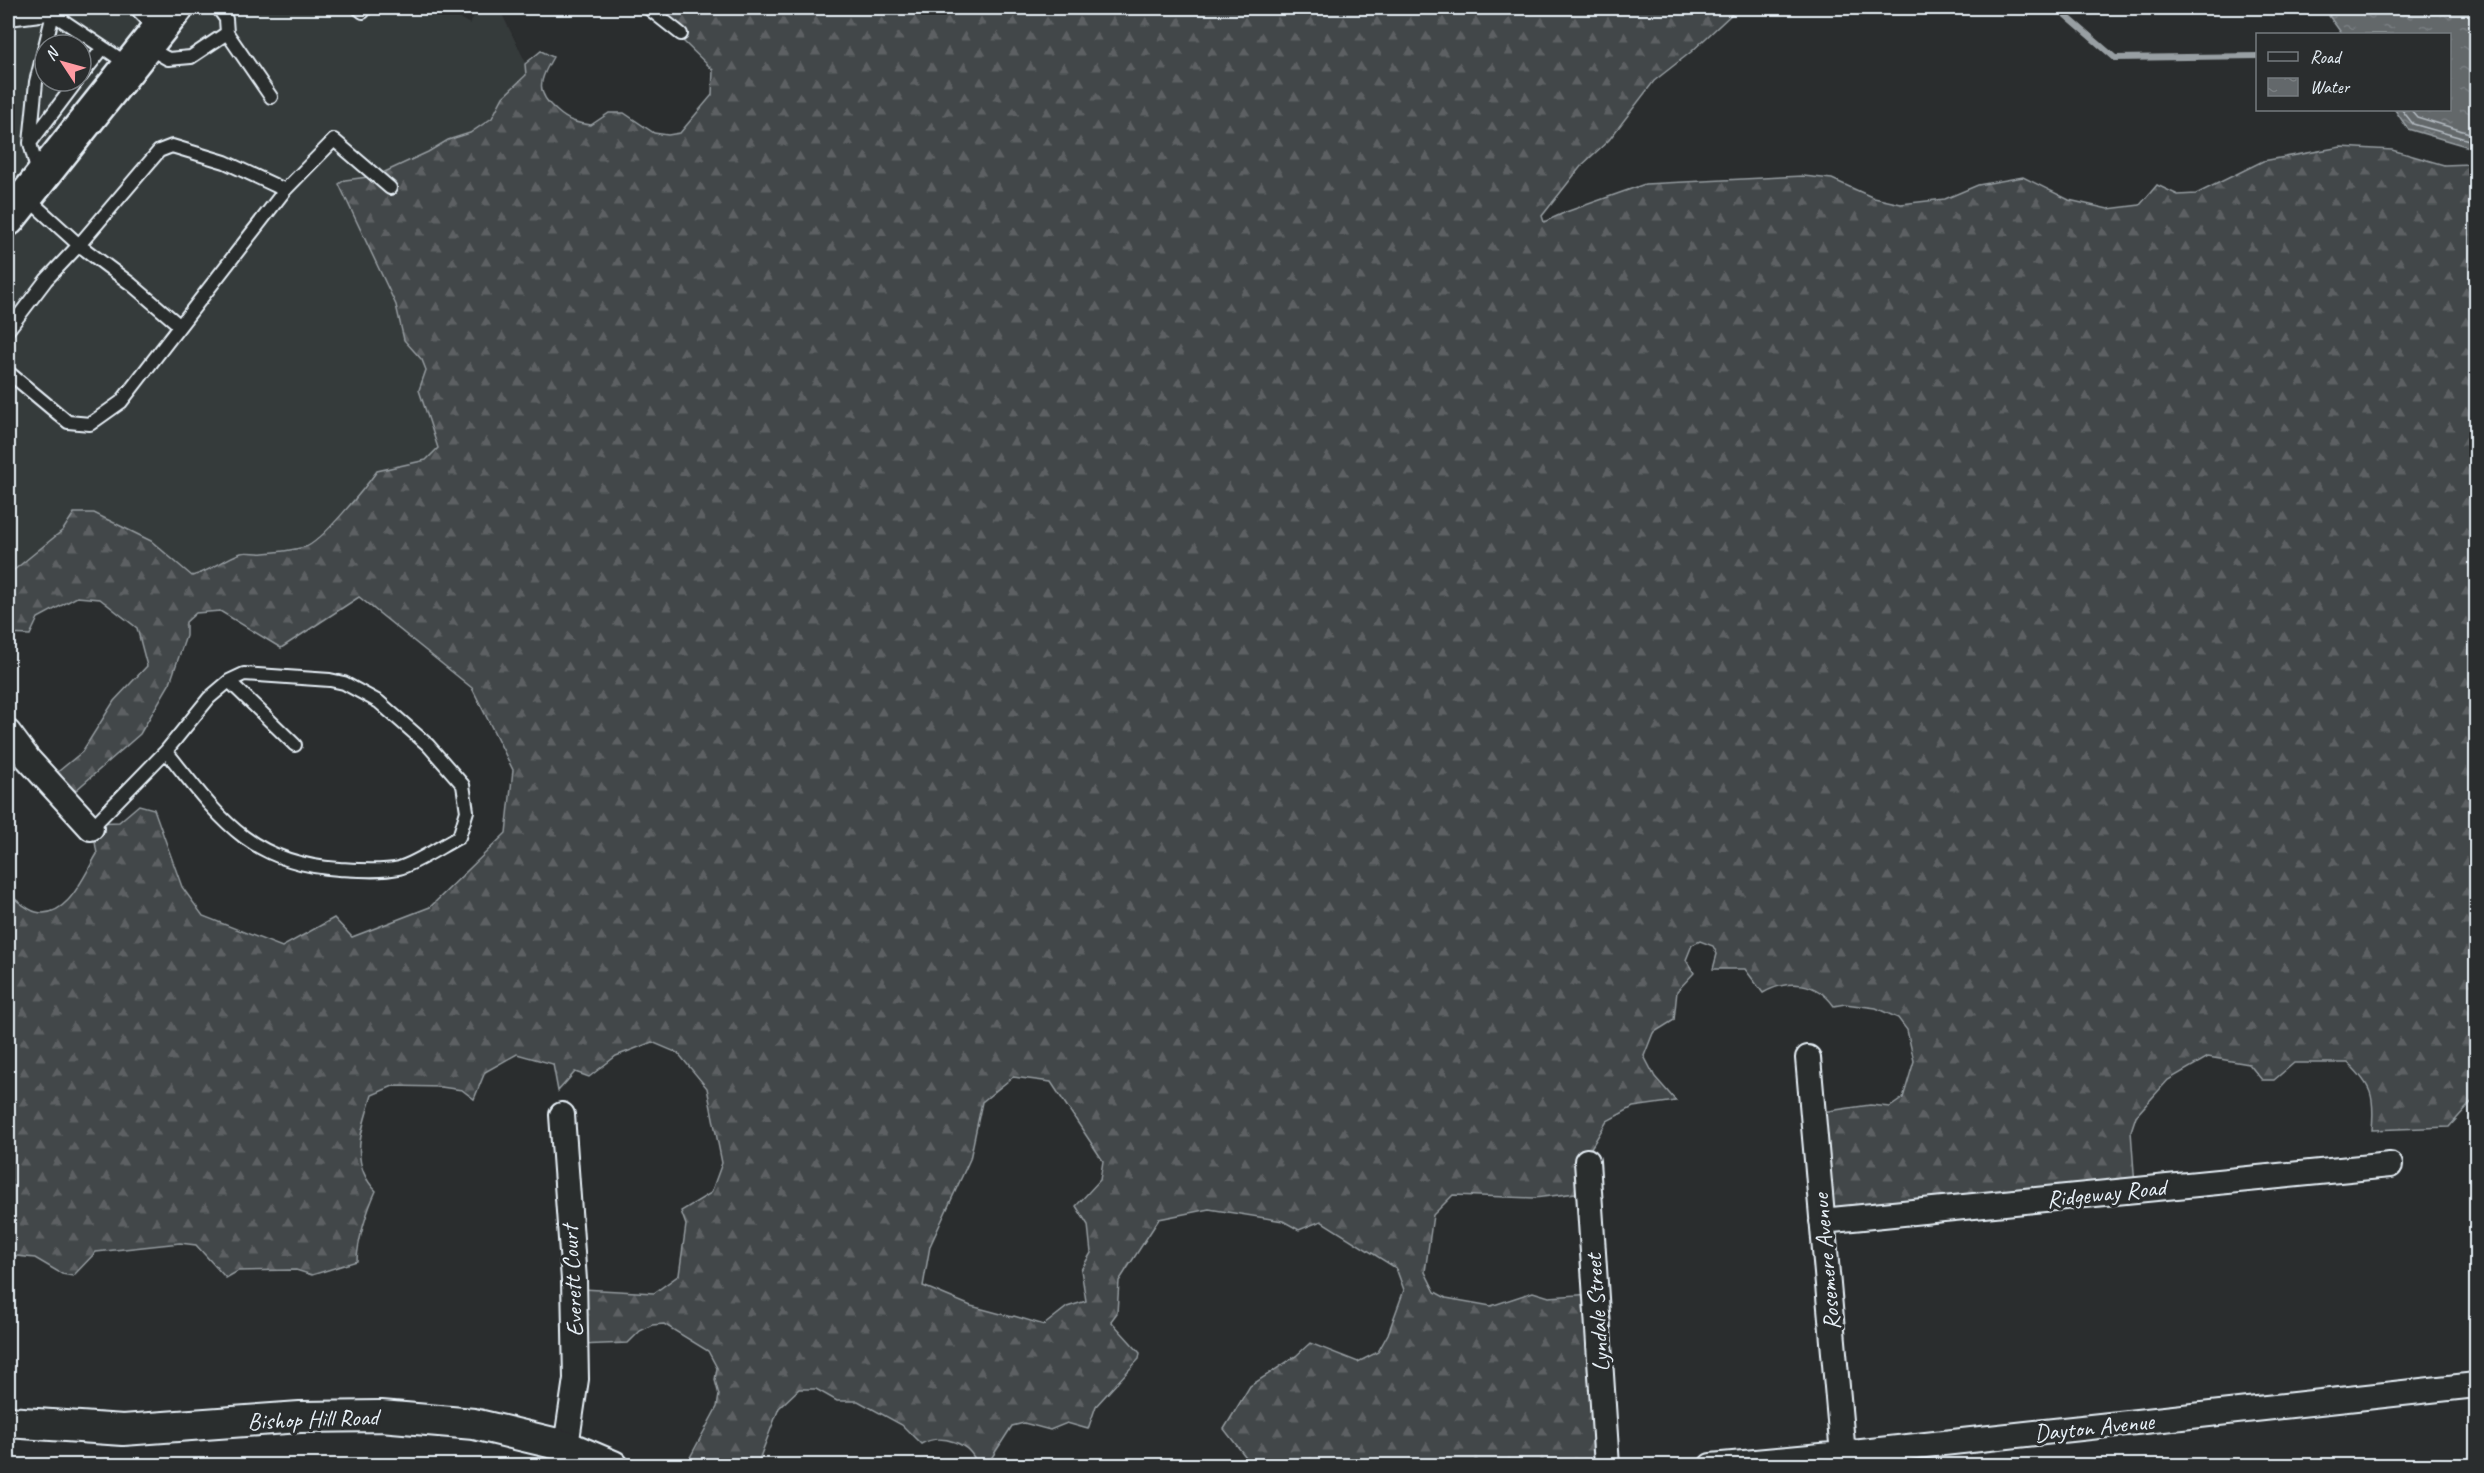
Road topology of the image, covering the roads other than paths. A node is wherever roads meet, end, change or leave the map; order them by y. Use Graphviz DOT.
graph roads {
  1 [pos="218,8"];
  2 [pos="358,8"];
  3 [pos="366,8"];
  4 [pos="648,8"];
  5 [pos="48,10"];
  6 [pos="8,14"];
  7 [pos="152,31"];
  8 [pos="227,33"];
  9 [pos="681,34"];
  10 [pos="103,48"];
  11 [pos="93,61"];
  12 [pos="68,93"];
  13 [pos="271,97"];
  14 [pos="30,142"];
  15 [pos="390,188"];
  16 [pos="285,190"];
  17 [pos="24,198"];
  18 [pos="79,245"];
  19 [pos="178,325"];
  20 [pos="8,330"];
  21 [pos="8,372"];
  22 [pos="230,681"];
  23 [pos="8,732"];
  24 [pos="295,745"];
  25 [pos="166,751"];
  26 [pos="91,828"];
  27 [pos="1808,1058"];
  28 [pos="562,1115"];
  29 [pos="1587,1161"];
  30 [pos="2390,1165"];
  31 [pos="1822,1221"];
  32 [pos="2476,1385"];
  33 [pos="8,1422"];
  34 [pos="566,1446"];
  35 [pos="1843,1460"];
  36 [pos="613,1466"];
  37 [pos="1607,1466"];
  38 [pos="1711,1466"];
  1 -- 8 [label="lane"];
  2 -- 3 [label="lane"];
  4 -- 9 [label="lane"];
  5 -- 6 [label="street"];
  5 -- 10 [label="lane"];
  5 -- 14 [label="lane"];
  7 -- 8 [label="lane"];
  7 -- 10 [label="lane"];
  7 -- 17 [label="highway"];
  8 -- 13 [label="lane"];
  10 -- 11 [label="lane"];
  12 -- 14 [label="lane"];
  14 -- 17 [label="lane"];
  15 -- 16 [label="lane"];
  16 -- 18 [label="lane"];
  16 -- 19 [label="lane"];
  17 -- 18 [label="lane"];
  18 -- 19 [label="lane"];
  18 -- 20 [label="lane"];
  19 -- 21 [label="lane"];
  22 -- 24 [label="lane"];
  22 -- 25 [label="lane"];
  22 -- 25 [label="lane"];
  23 -- 26 [label="street"];
  25 -- 26 [label="lane"];
  27 -- 31 [label="street, Rosemere Avenue"];
  28 -- 34 [label="street, Everett Court"];
  29 -- 37 [label="street, Lyndale Street"];
  30 -- 31 [label="street, Ridgeway Road"];
  31 -- 35 [label="street, Rosemere Avenue"];
  32 -- 35 [label="street, Dayton Avenue"];
  33 -- 34 [label="street, Bishop Hill Road"];
  34 -- 36 [label="street, Bishop Hill Road"];
  35 -- 38 [label="street, Dayton Avenue"];
}
